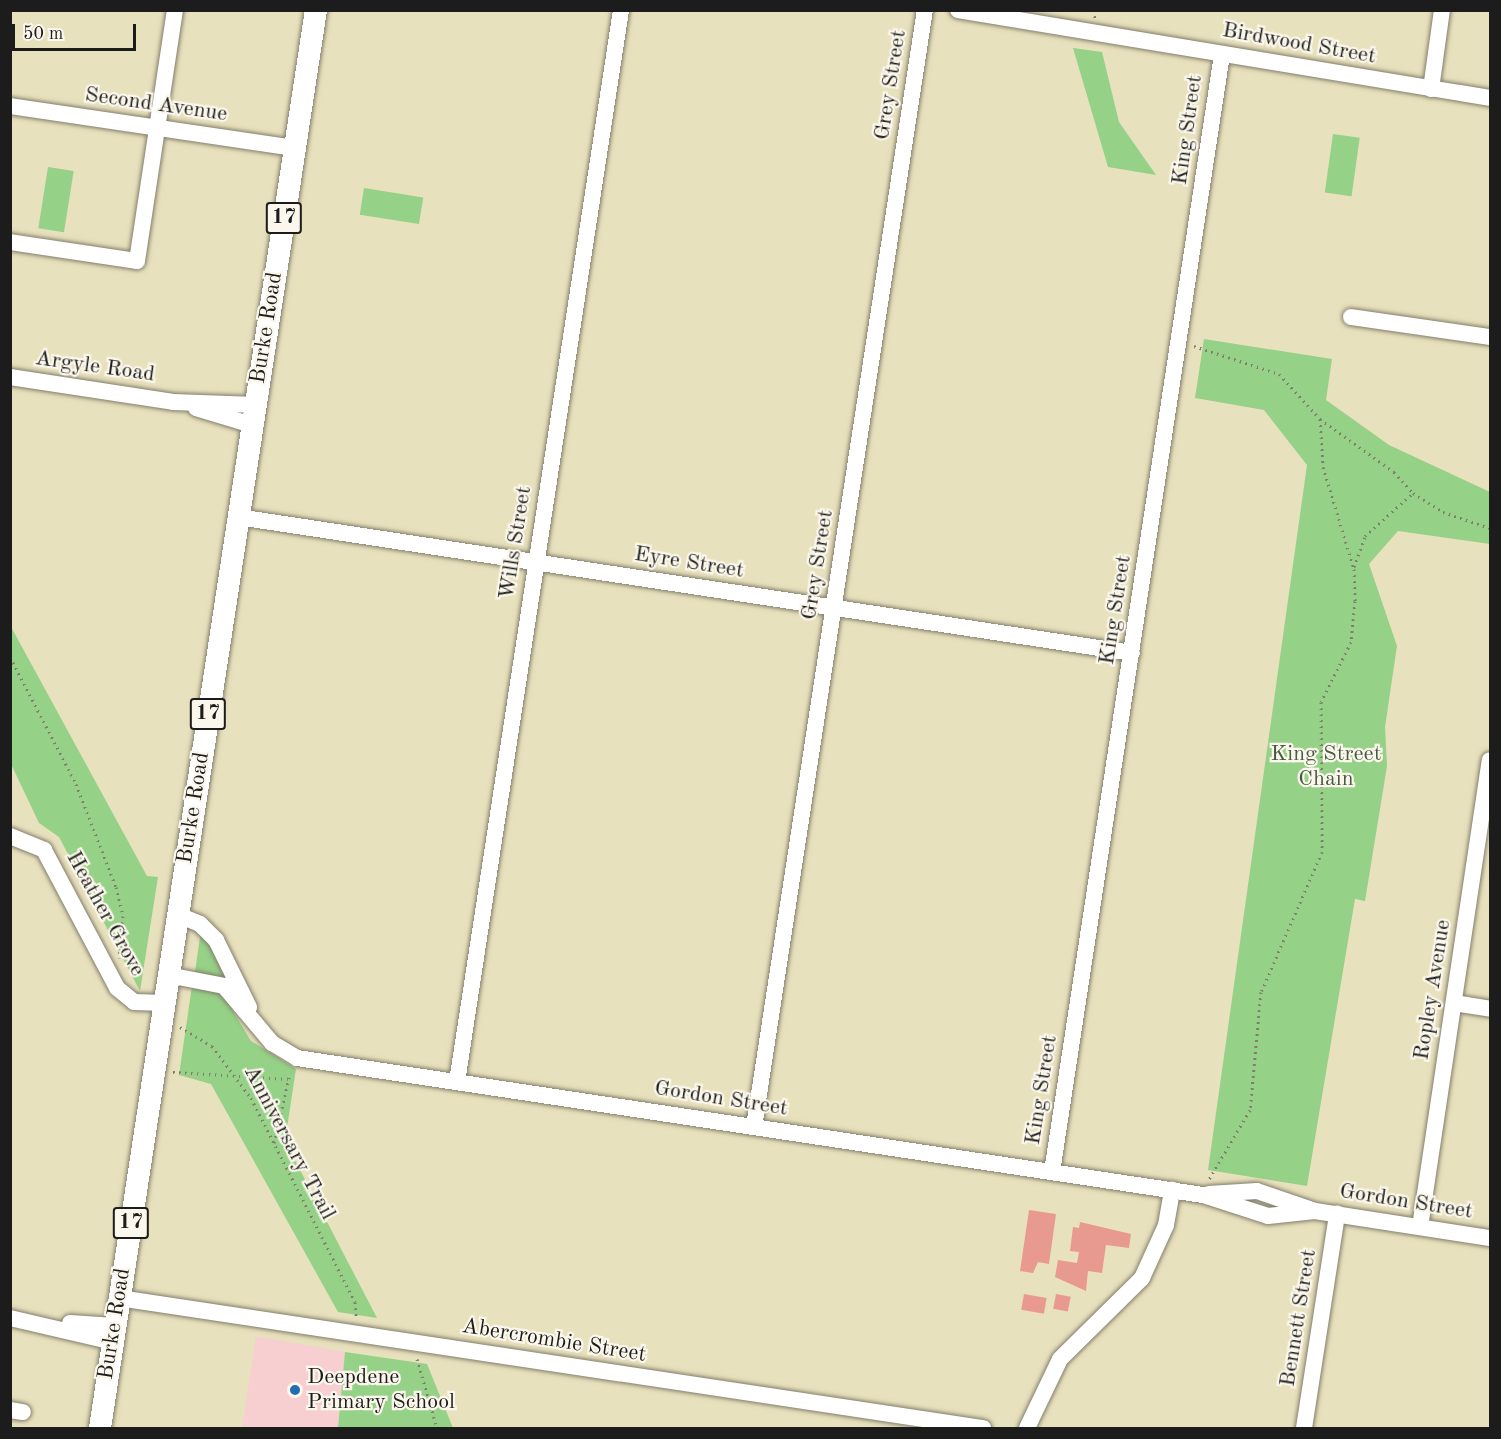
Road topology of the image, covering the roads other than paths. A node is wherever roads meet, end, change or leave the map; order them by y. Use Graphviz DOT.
graph roads {
  1 [pos="175,10"];
  2 [pos="316,10"];
  3 [pos="621,10"];
  4 [pos="925,10"];
  5 [pos="958,10"];
  6 [pos="1442,10"];
  7 [pos="1222,54"];
  8 [pos="1431,89"];
  9 [pos="1491,98"];
  10 [pos="10,106"];
  11 [pos="157,128"];
  12 [pos="295,148"];
  13 [pos="10,242"];
  14 [pos="1351,317"];
  15 [pos="1491,337"];
  16 [pos="10,378"];
  17 [pos="254,415"];
  18 [pos="238,517"];
  19 [pos="536,562"];
  20 [pos="834,608"];
  21 [pos="1132,653"];
  22 [pos="1491,760"];
  23 [pos="1488,786"];
  24 [pos="10,836"];
  25 [pos="178,915"];
  26 [pos="168,975"];
  27 [pos="1454,1003"];
  28 [pos="1491,1009"];
  29 [pos="162,1013"];
  30 [pos="251,1014"];
  31 [pos="458,1082"];
  32 [pos="754,1127"];
  33 [pos="1052,1172"];
  34 [pos="1172,1190"];
  35 [pos="1337,1214"];
  36 [pos="1420,1227"];
  37 [pos="1491,1238"];
  38 [pos="119,1298"];
  39 [pos="10,1318"];
  40 [pos="114,1334"];
  41 [pos="100,1428"];
  42 [pos="983,1428"];
  43 [pos="1027,1428"];
  44 [pos="1304,1428"];
  1 -- 11 [label="street"];
  2 -- 12 [label="main road, Burke Road / 17"];
  3 -- 19 [label="street, Wills Street"];
  4 -- 20 [label="street, Grey Street"];
  5 -- 7 [label="street, Birdwood Street"];
  6 -- 8 [label="street"];
  7 -- 8 [label="street, Birdwood Street"];
  7 -- 21 [label="street, King Street"];
  8 -- 9 [label="street, Birdwood Street"];
  10 -- 11 [label="street, Second Avenue"];
  11 -- 12 [label="street, Second Avenue"];
  11 -- 13 [label="street"];
  12 -- 17 [label="main road, Burke Road / 17"];
  14 -- 15 [label="street"];
  16 -- 17 [label="street, Argyle Road"];
  17 -- 18 [label="main road, Burke Road / 17"];
  18 -- 19 [label="street, Eyre Street"];
  18 -- 25 [label="main road, Burke Road / 17"];
  19 -- 20 [label="street, Eyre Street"];
  19 -- 31 [label="street, Wills Street"];
  20 -- 21 [label="street, Eyre Street"];
  20 -- 32 [label="street, Grey Street"];
  21 -- 33 [label="street, King Street"];
  22 -- 23 [label="street, Ropley Avenue"];
  23 -- 27 [label="street, Ropley Avenue"];
  24 -- 29 [label="street, Heather Grove"];
  25 -- 26 [label="main road, Burke Road / 17"];
  25 -- 30 [label="street, Gordon Street"];
  26 -- 29 [label="main road, Burke Road / 17"];
  26 -- 30 [label="street, Gordon Street"];
  27 -- 28 [label="street"];
  27 -- 36 [label="street, Ropley Avenue"];
  29 -- 38 [label="main road, Burke Road / 17"];
  30 -- 31 [label="street, Gordon Street"];
  31 -- 32 [label="street, Gordon Street"];
  32 -- 33 [label="street, Gordon Street"];
  33 -- 34 [label="street, Gordon Street"];
  34 -- 35 [label="street, Gordon Street"];
  34 -- 43 [label="street"];
  35 -- 36 [label="street, Gordon Street"];
  35 -- 44 [label="street, Bennett Street"];
  36 -- 37 [label="street, Gordon Street"];
  38 -- 40 [label="main road, Burke Road / 17"];
  38 -- 42 [label="street, Abercrombie Street"];
  39 -- 40 [label="street"];
  40 -- 41 [label="main road, Burke Road / 17"];
}
